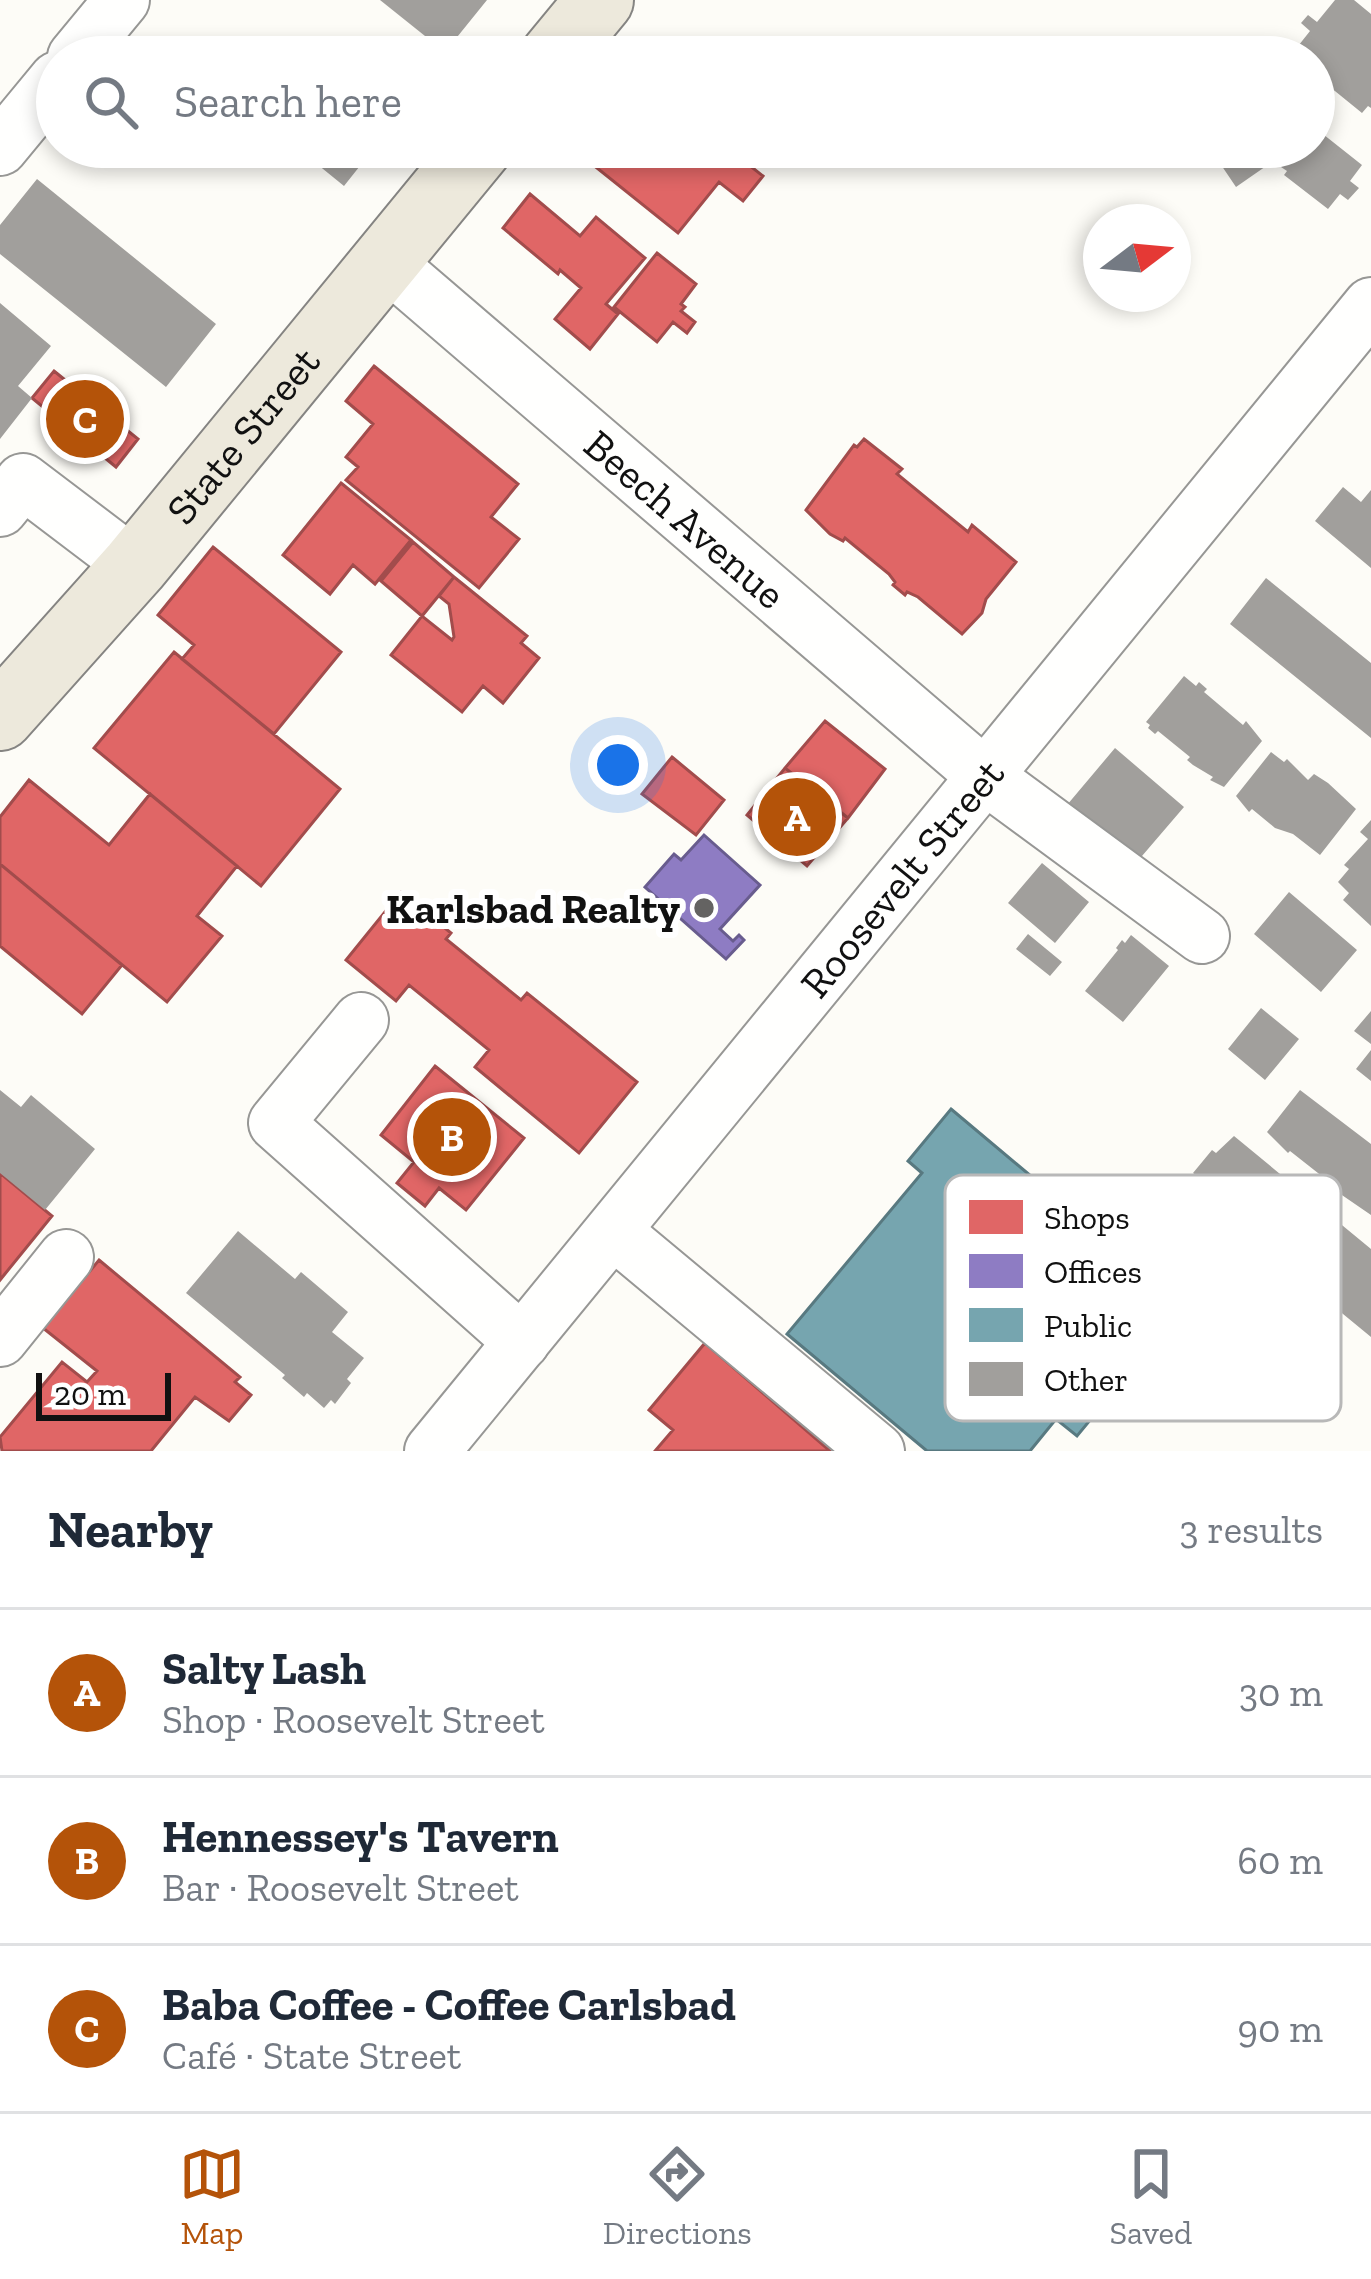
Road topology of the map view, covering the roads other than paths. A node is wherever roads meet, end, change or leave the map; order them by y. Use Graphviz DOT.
graph roads {
  1 [pos="122,0"];
  2 [pos="600,0"];
  3 [pos="92,36"];
  4 [pos="570,36"];
  5 [pos="36,104"];
  6 [pos="0,148"];
  7 [pos="461,168"];
  8 [pos="385,261"];
  9 [pos="1371,305"];
  10 [pos="0,509"];
  11 [pos="135,566"];
  12 [pos="9,687"];
  13 [pos="986,777"];
  14 [pos="1202,935"];
  15 [pos="361,1020"];
  16 [pos="614,1231"];
  17 [pos="66,1257"];
  18 [pos="0,1339"];
  19 [pos="522,1342"];
  20 [pos="432,1451"];
  21 [pos="877,1451"];
  1 -- 3 [label="street"];
  2 -- 4 [label="main road"];
  5 -- 6 [label="street"];
  7 -- 8 [label="main road, State Street"];
  8 -- 11 [label="main road, State Street"];
  8 -- 13 [label="street, Beech Avenue"];
  9 -- 13 [label="street, Roosevelt Street"];
  10 -- 11 [label="street"];
  11 -- 12 [label="main road, State Street"];
  13 -- 14 [label="street, Beech Avenue"];
  13 -- 16 [label="street, Roosevelt Street"];
  15 -- 19 [label="street"];
  16 -- 19 [label="street, Roosevelt Street"];
  16 -- 21 [label="street"];
  17 -- 18 [label="street"];
  19 -- 20 [label="street, Roosevelt Street"];
}
